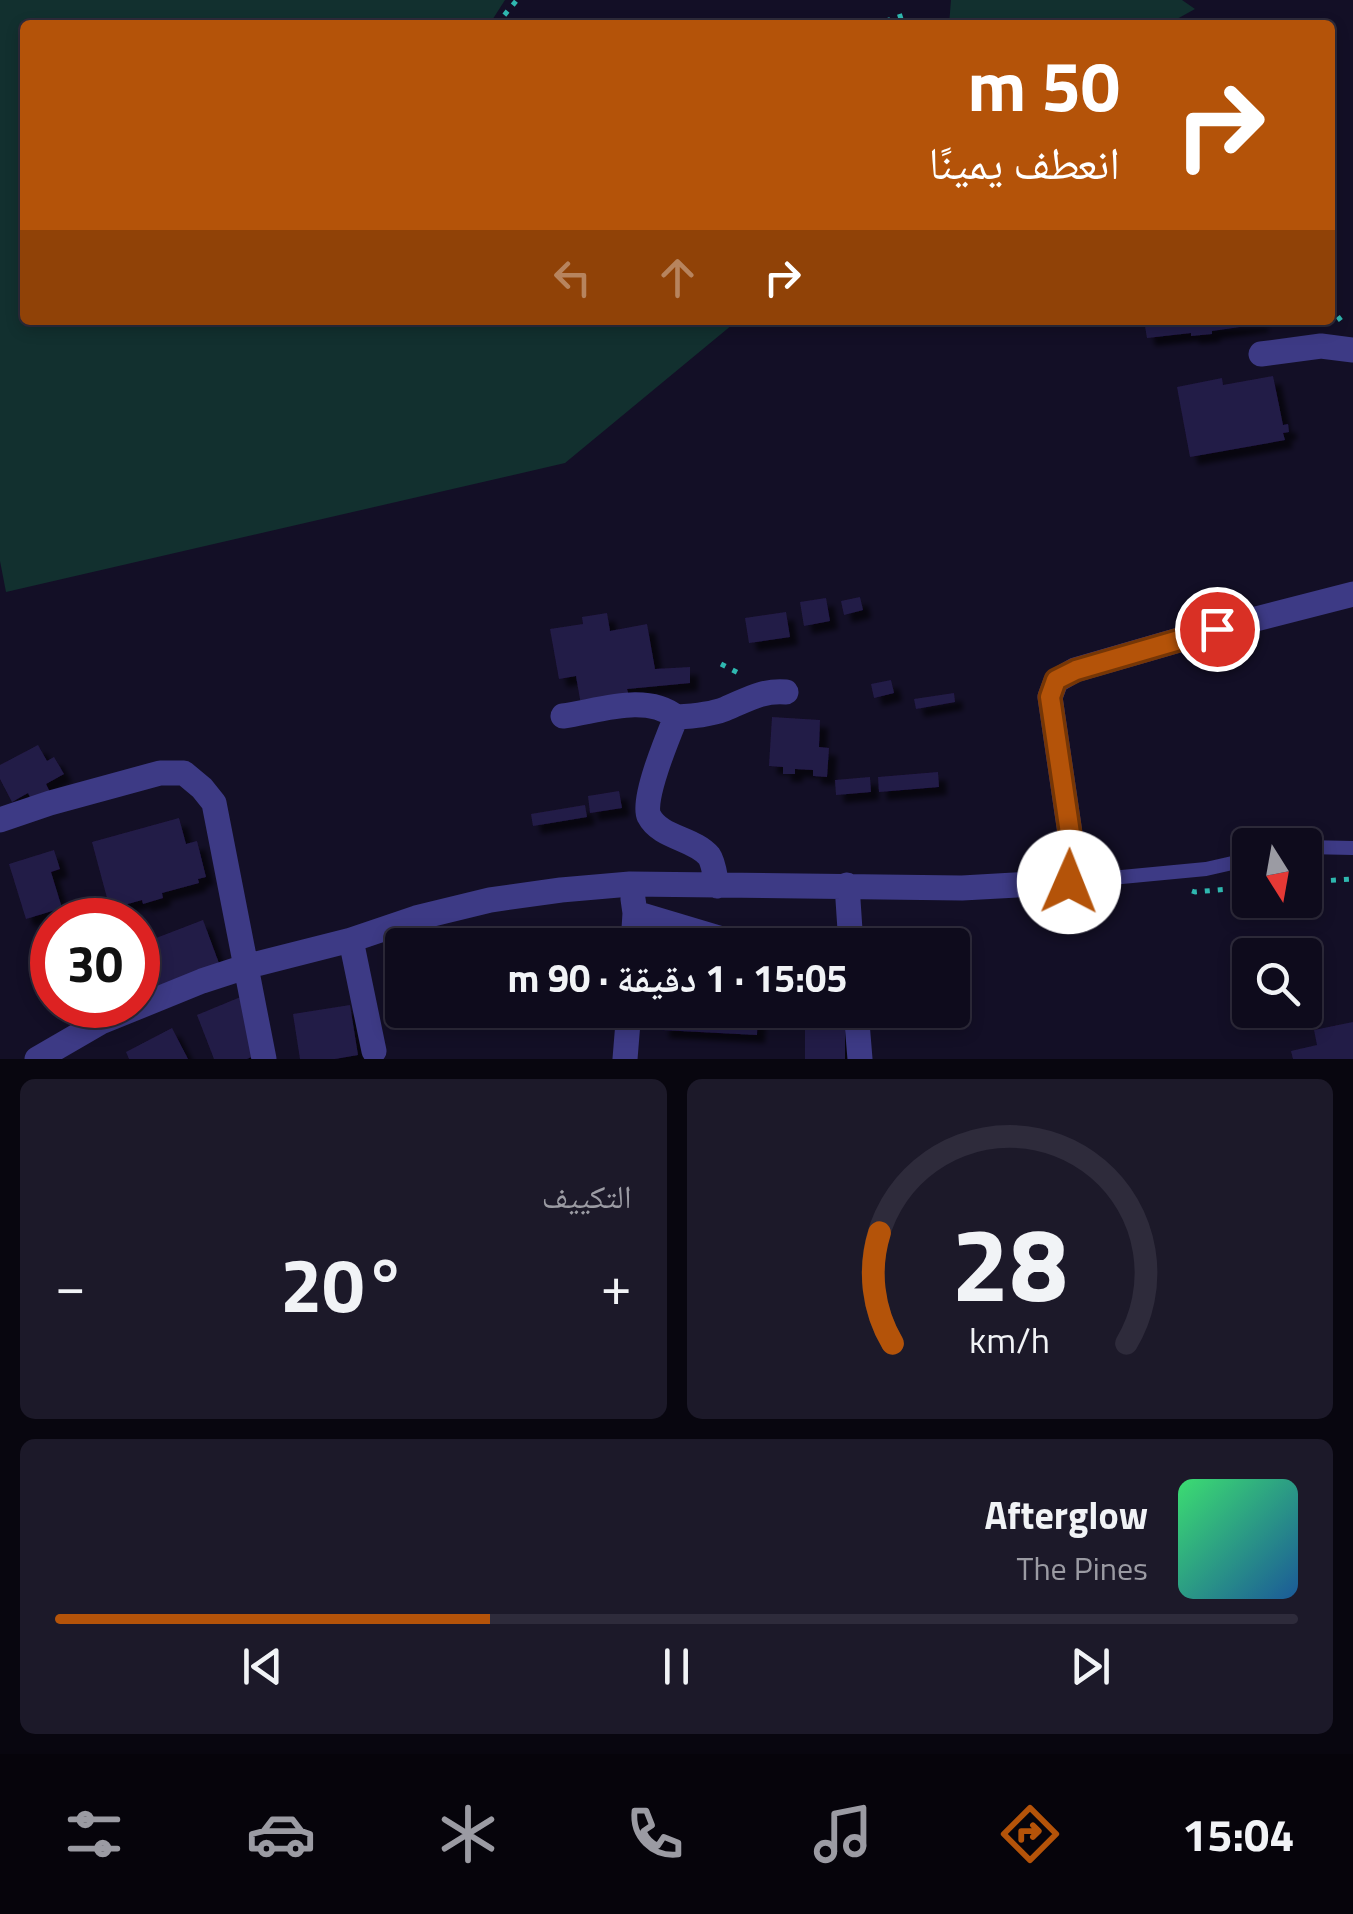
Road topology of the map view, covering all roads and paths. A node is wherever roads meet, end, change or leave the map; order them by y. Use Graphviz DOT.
graph roads {
  1 [pos="517,0"];
  2 [pos="908,14"];
  3 [pos="500,20"];
  4 [pos="889,20"];
  5 [pos="1353,350"];
  6 [pos="1261,354"];
  7 [pos="1353,594"];
  8 [pos="786,692"];
  9 [pos="564,716"];
  10 [pos="676,717"];
  11 [pos="0,820"];
  12 [pos="1322,848"];
  13 [pos="1353,848"];
  14 [pos="1232,863"];
  15 [pos="1353,879"];
  16 [pos="1322,881"];
  17 [pos="1069,882"];
  18 [pos="630,884"];
  19 [pos="847,885"];
  20 [pos="717,886"];
  21 [pos="635,914"];
  22 [pos="634,928"];
  23 [pos="683,928"];
  24 [pos="851,928"];
  25 [pos="350,940"];
  26 [pos="245,966"];
  27 [pos="628,1028"];
  28 [pos="857,1028"];
  29 [pos="374,1051"];
  30 [pos="37,1059"];
  31 [pos="264,1059"];
  32 [pos="625,1059"];
  33 [pos="860,1059"];
  1 -- 3 [label="path"];
  2 -- 4 [label="path"];
  5 -- 6 [label="street"];
  7 -- 17 [label="street"];
  8 -- 10 [label="street"];
  9 -- 10 [label="street"];
  10 -- 20 [label="street"];
  11 -- 26 [label="street"];
  12 -- 13 [label="lane"];
  14 -- 17 [label="lane"];
  15 -- 16 [label="path"];
  17 -- 19 [label="street"];
  18 -- 20 [label="street"];
  18 -- 21 [label="street"];
  18 -- 25 [label="street"];
  19 -- 20 [label="street"];
  19 -- 24 [label="street"];
  21 -- 22 [label="street"];
  21 -- 23 [label="street"];
  25 -- 26 [label="street"];
  25 -- 29 [label="street"];
  26 -- 30 [label="street"];
  26 -- 31 [label="street"];
  27 -- 32 [label="street"];
  28 -- 33 [label="street"];
}
